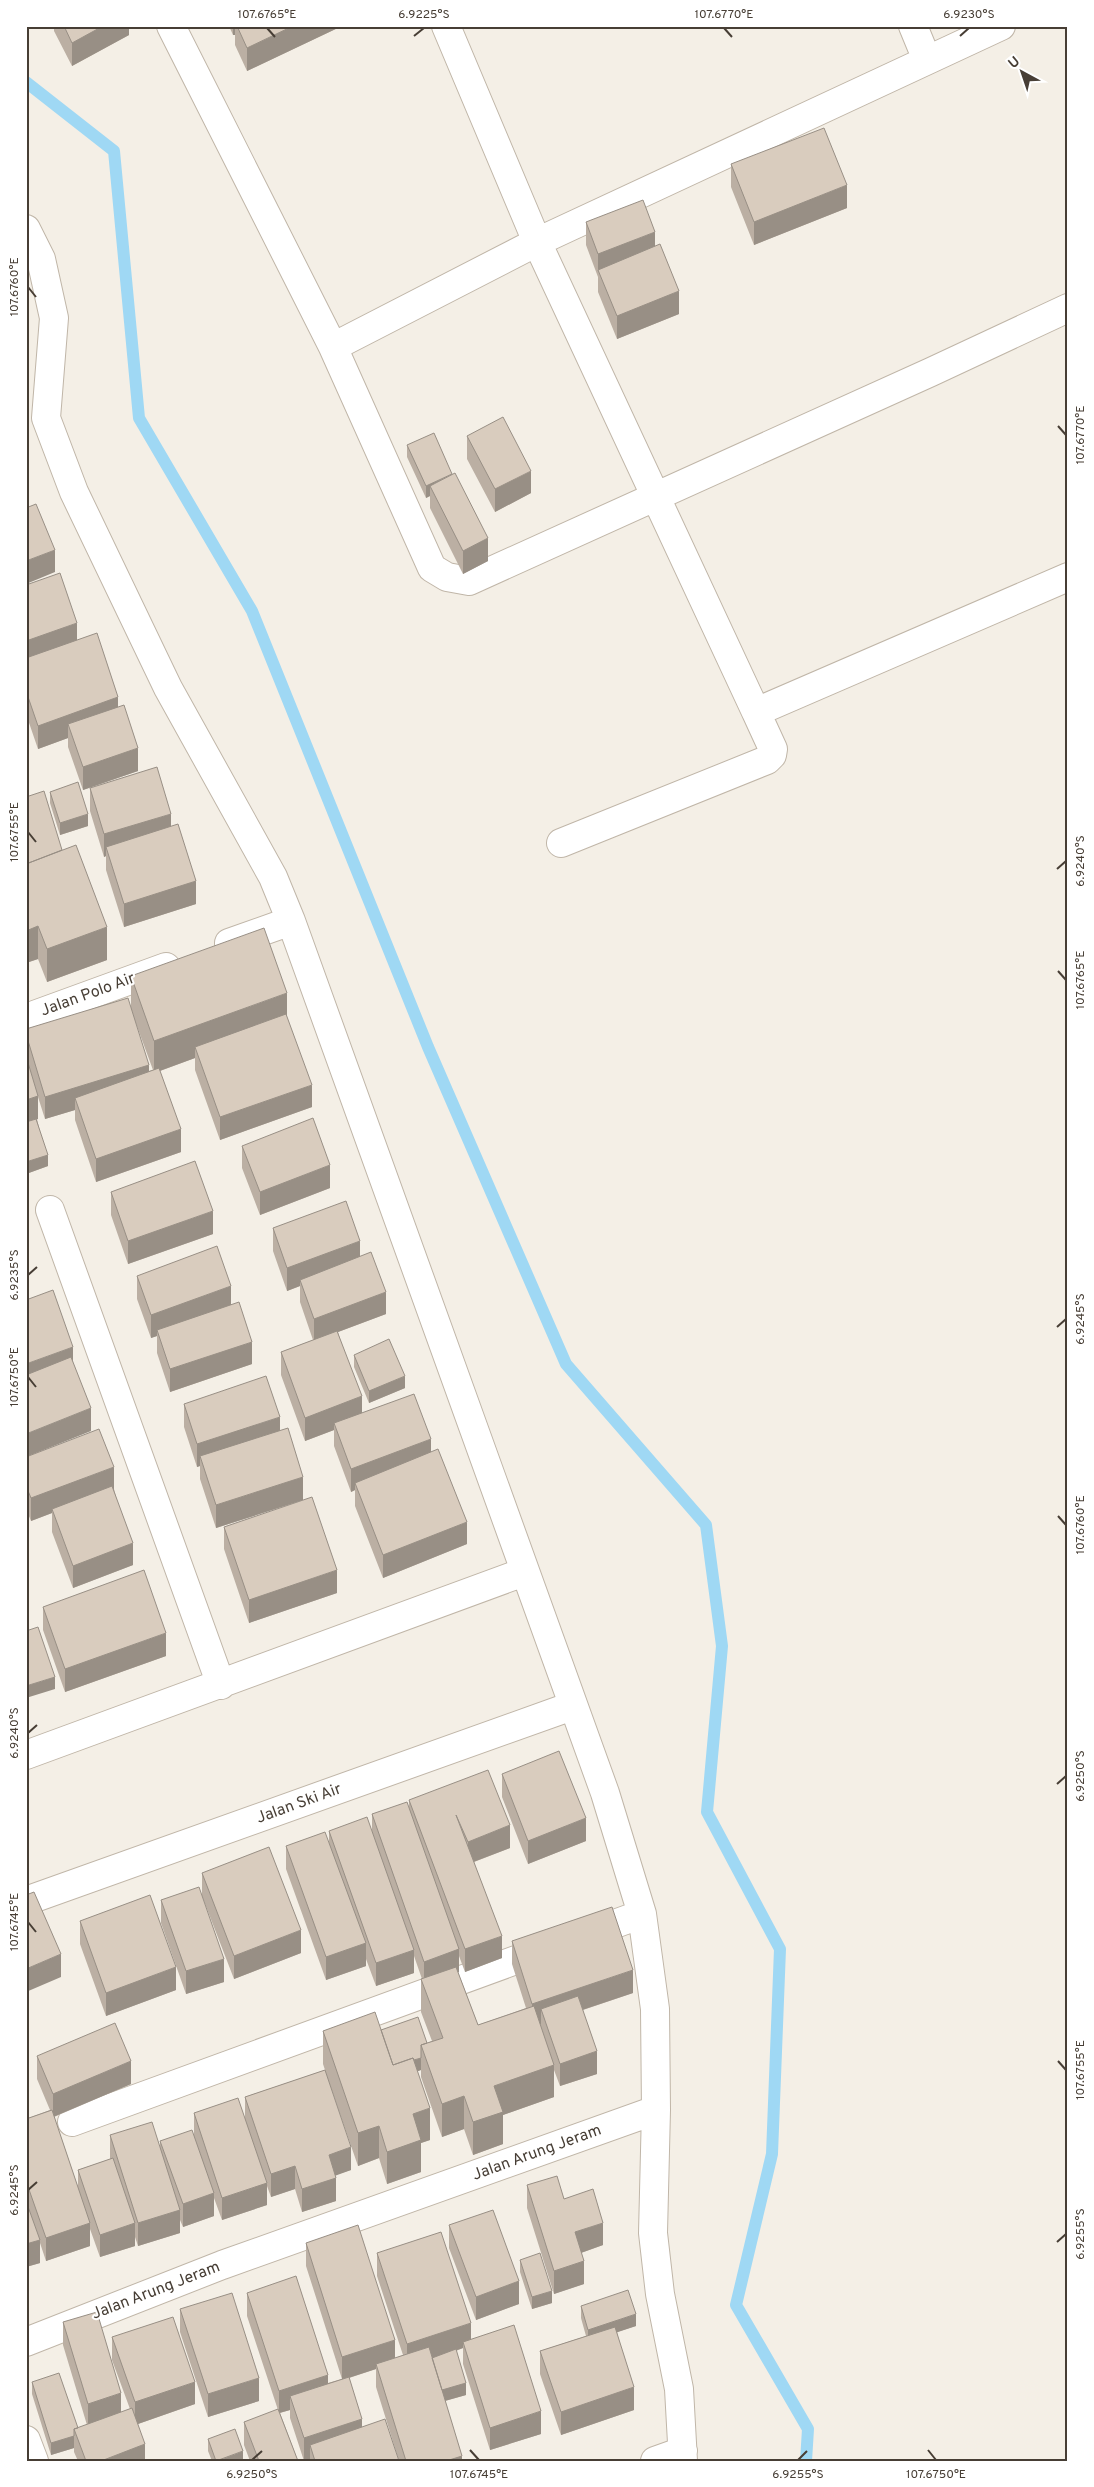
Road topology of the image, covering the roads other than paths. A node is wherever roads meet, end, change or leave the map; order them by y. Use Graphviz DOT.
graph roads {
  1 [pos="171,26"];
  2 [pos="446,26"];
  3 [pos="914,26"];
  4 [pos="1001,26"];
  5 [pos="927,60"];
  6 [pos="26,229"];
  7 [pos="537,242"];
  8 [pos="1068,308"];
  9 [pos="333,347"];
  10 [pos="36,421"];
  11 [pos="657,496"];
  12 [pos="1068,577"];
  13 [pos="756,712"];
  14 [pos="562,843"];
  15 [pos="291,920"];
  16 [pos="26,1018"];
  17 [pos="50,1210"];
  18 [pos="524,1572"];
  19 [pos="222,1684"];
  20 [pos="572,1706"];
  21 [pos="26,1755"];
  22 [pos="26,1901"];
  23 [pos="642,1914"];
  24 [pos="656,2110"];
  25 [pos="72,2122"];
  26 [pos="26,2342"];
  27 [pos="683,2456"];
  28 [pos="655,2461"];
  1 -- 9 [label="street"];
  2 -- 7 [label="street"];
  3 -- 5 [label="street"];
  4 -- 5 [label="street"];
  5 -- 7 [label="street"];
  6 -- 10 [label="street"];
  7 -- 9 [label="street"];
  7 -- 11 [label="street"];
  8 -- 11 [label="street"];
  9 -- 11 [label="street"];
  10 -- 15 [label="street"];
  11 -- 13 [label="street"];
  12 -- 13 [label="street"];
  13 -- 14 [label="street"];
  15 -- 16 [label="street, Jalan Polo Air"];
  15 -- 18 [label="street"];
  17 -- 19 [label="street"];
  18 -- 19 [label="street"];
  18 -- 20 [label="street"];
  19 -- 21 [label="street"];
  20 -- 22 [label="street, Jalan Ski Air"];
  20 -- 23 [label="street"];
  23 -- 24 [label="street"];
  23 -- 25 [label="street"];
  24 -- 26 [label="street, Jalan Arung Jeram"];
  24 -- 27 [label="street"];
  27 -- 28 [label="street"];
}
